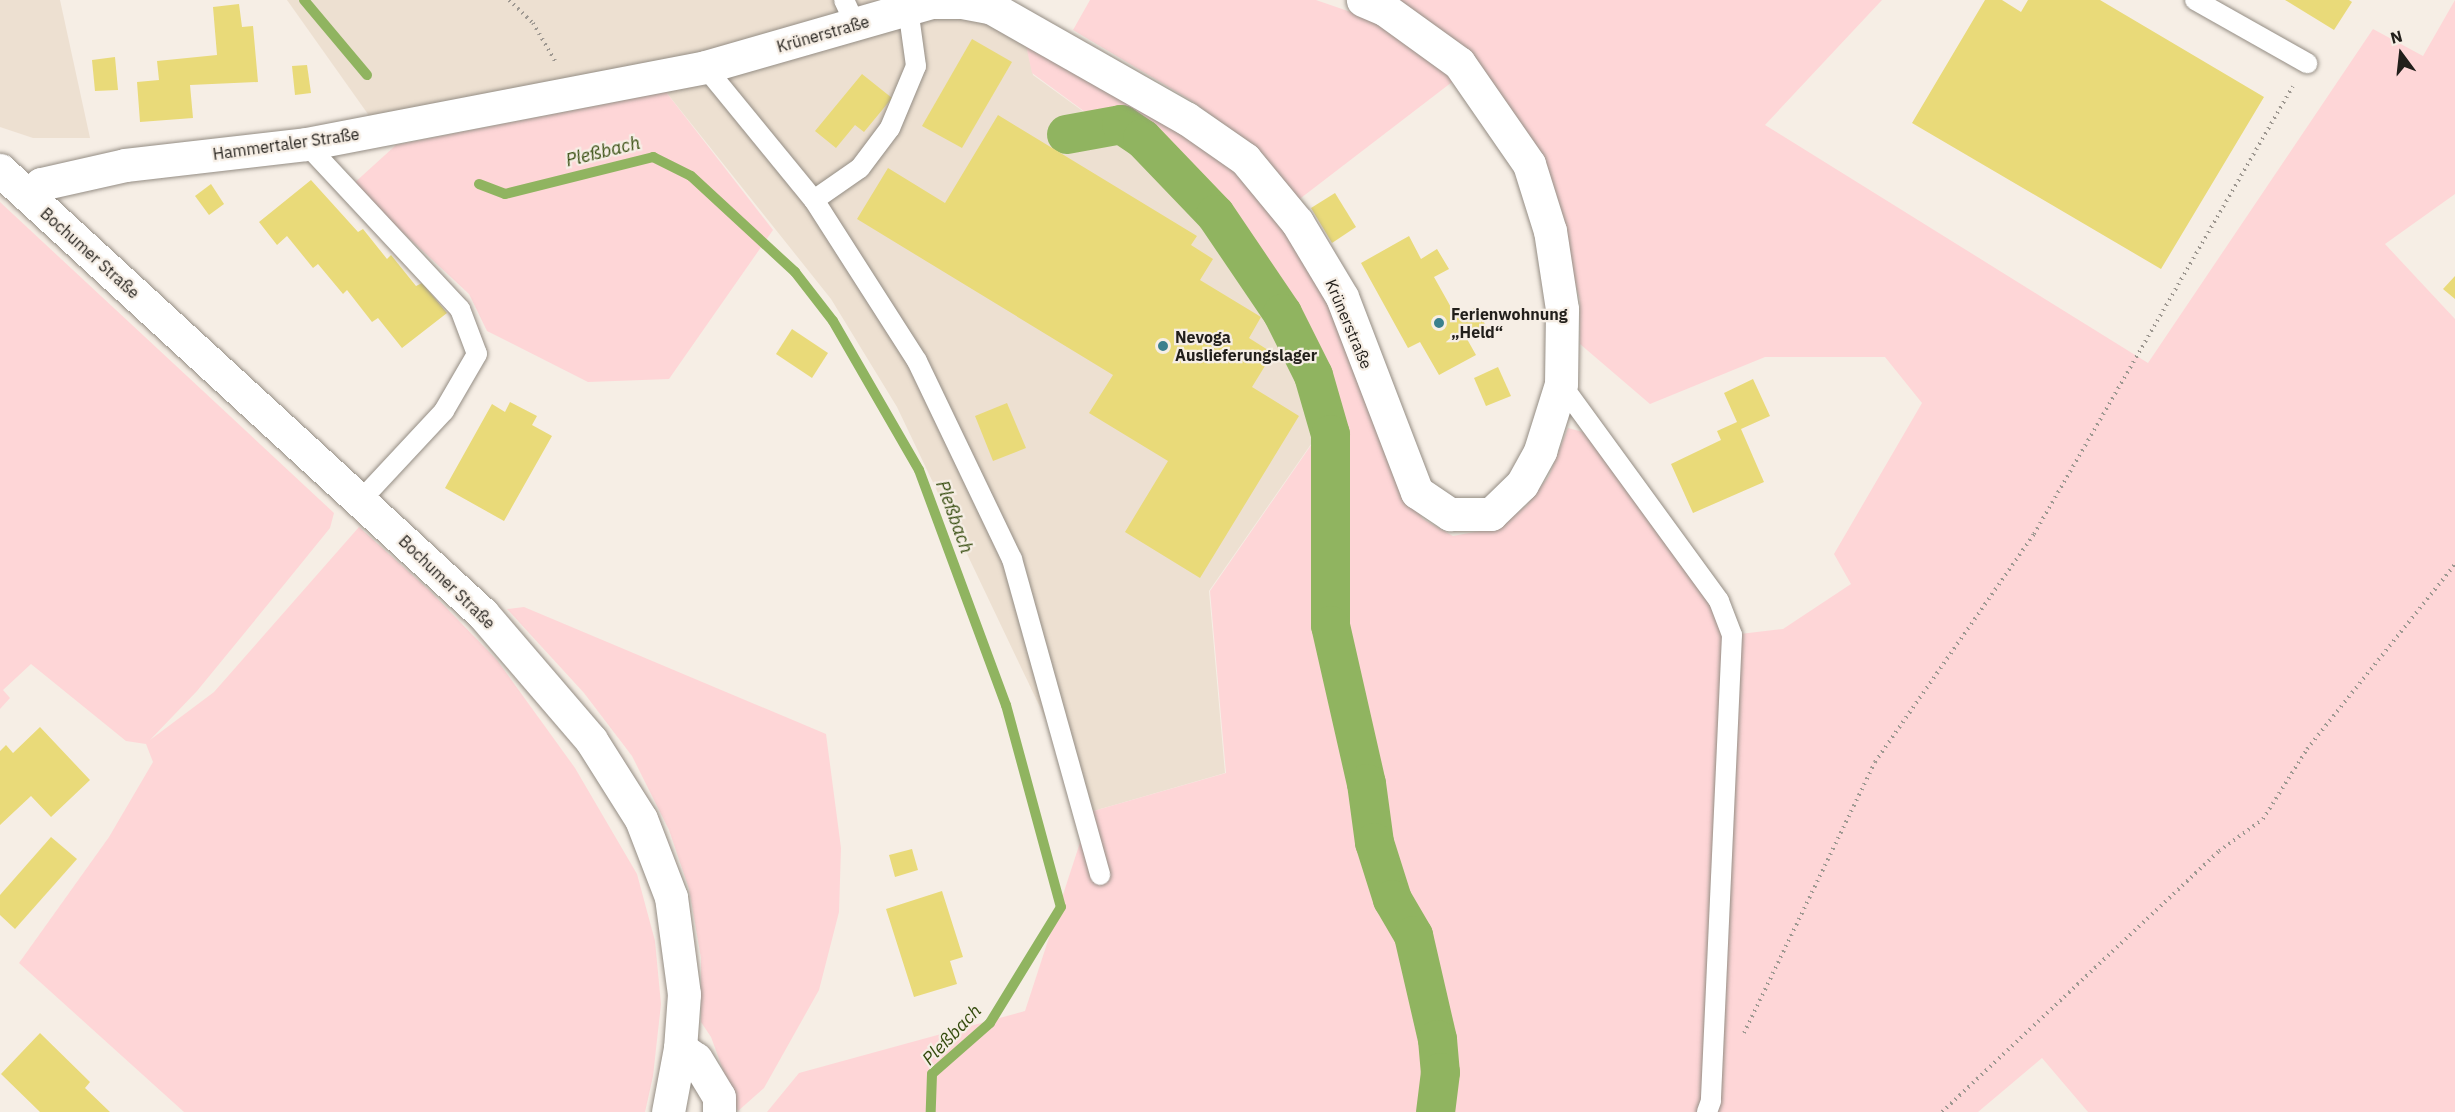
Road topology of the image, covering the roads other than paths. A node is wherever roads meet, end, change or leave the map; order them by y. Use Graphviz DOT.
graph roads {
  1 [pos="1363,0"];
  2 [pos="2195,0"];
  3 [pos="908,8"];
  4 [pos="849,12"];
  5 [pos="2307,63"];
  6 [pos="705,67"];
  7 [pos="561,95"];
  8 [pos="306,144"];
  9 [pos="0,170"];
  10 [pos="27,195"];
  11 [pos="814,200"];
  12 [pos="1561,384"];
  13 [pos="361,500"];
  14 [pos="1100,875"];
  15 [pos="680,1048"];
  16 [pos="668,1112"];
  17 [pos="718,1112"];
  18 [pos="1707,1112"];
  1 -- 12 [label="street, Krünerstraße"];
  2 -- 5 [label="lane"];
  3 -- 4 [label="street, Krünerstraße"];
  3 -- 11 [label="lane"];
  3 -- 12 [label="street, Krünerstraße"];
  4 -- 6 [label="street, Krünerstraße"];
  6 -- 7 [label="street, Krünerstraße"];
  6 -- 11 [label="lane"];
  7 -- 8 [label="street, Hammertaler Straße"];
  8 -- 10 [label="street, Hammertaler Straße"];
  8 -- 13 [label="lane"];
  9 -- 10 [label="street, Bochumer Straße"];
  10 -- 13 [label="street, Bochumer Straße"];
  11 -- 14 [label="lane"];
  12 -- 18 [label="lane"];
  13 -- 15 [label="street, Bochumer Straße"];
  15 -- 16 [label="street, Bochumer Straße"];
  15 -- 17 [label="street"];
}
